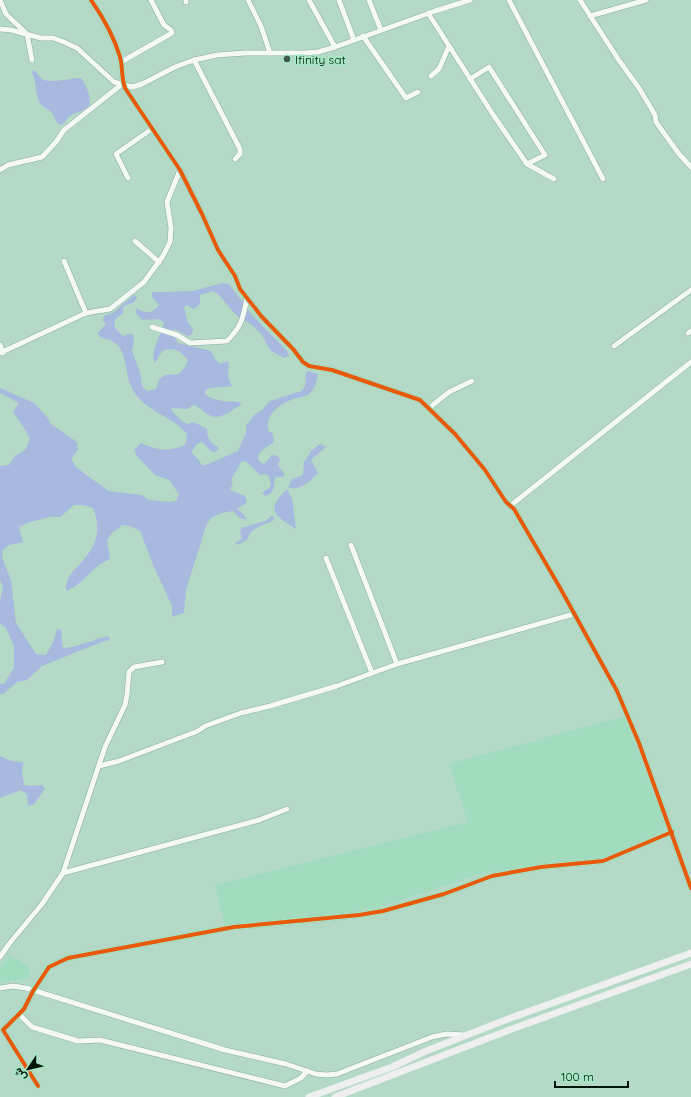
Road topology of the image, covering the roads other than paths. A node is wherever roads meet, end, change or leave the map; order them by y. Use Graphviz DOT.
graph roads {
  1 [pos="0,0"];
  2 [pos="91,0"];
  3 [pos="151,0"];
  4 [pos="248,0"];
  5 [pos="308,0"];
  6 [pos="339,0"];
  7 [pos="369,0"];
  8 [pos="470,0"];
  9 [pos="509,0"];
  10 [pos="580,0"];
  11 [pos="646,0"];
  12 [pos="459,2"];
  13 [pos="428,13"];
  14 [pos="590,16"];
  15 [pos="0,29"];
  16 [pos="381,30"];
  17 [pos="27,34"];
  18 [pos="363,36"];
  19 [pos="354,40"];
  20 [pos="449,46"];
  21 [pos="335,47"];
  22 [pos="270,53"];
  23 [pos="32,60"];
  24 [pos="194,60"];
  25 [pos="121,62"];
  26 [pos="431,76"];
  27 [pos="470,79"];
  28 [pos="123,85"];
  29 [pos="418,92"];
  30 [pos="153,128"];
  31 [pos="235,159"];
  32 [pos="527,164"];
  33 [pos="691,167"];
  34 [pos="0,170"];
  35 [pos="180,170"];
  36 [pos="128,178"];
  37 [pos="554,179"];
  38 [pos="603,179"];
  39 [pos="135,241"];
  40 [pos="64,261"];
  41 [pos="159,262"];
  42 [pos="691,290"];
  43 [pos="247,298"];
  44 [pos="86,313"];
  45 [pos="152,327"];
  46 [pos="0,345"];
  47 [pos="614,346"];
  48 [pos="1,353"];
  49 [pos="691,362"];
  50 [pos="472,381"];
  51 [pos="429,408"];
  52 [pos="510,506"];
  53 [pos="352,545"];
  54 [pos="326,558"];
  55 [pos="574,614"];
  56 [pos="162,662"];
  57 [pos="397,664"];
  58 [pos="372,673"];
  59 [pos="99,766"];
  60 [pos="288,809"];
  61 [pos="672,832"];
  62 [pos="63,873"];
  63 [pos="691,888"];
  64 [pos="691,953"];
  65 [pos="0,957"];
  66 [pos="691,964"];
  67 [pos="0,988"];
  68 [pos="33,991"];
  69 [pos="19,1014"];
  70 [pos="468,1036"];
  71 [pos="408,1060"];
  72 [pos="411,1068"];
  73 [pos="307,1071"];
  74 [pos="38,1086"];
  75 [pos="308,1097"];
  76 [pos="335,1097"];
  1 -- 17 [label="street"];
  2 -- 25 [label="street"];
  3 -- 25 [label="street"];
  4 -- 22 [label="street"];
  5 -- 21 [label="street"];
  6 -- 19 [label="street"];
  7 -- 16 [label="street"];
  8 -- 12 [label="street"];
  9 -- 38 [label="street"];
  10 -- 14 [label="street"];
  11 -- 14 [label="street"];
  12 -- 13 [label="street"];
  13 -- 16 [label="street"];
  13 -- 20 [label="street"];
  14 -- 33 [label="street"];
  15 -- 17 [label="street"];
  16 -- 18 [label="street"];
  17 -- 23 [label="street"];
  17 -- 28 [label="street"];
  18 -- 19 [label="street"];
  18 -- 29 [label="street"];
  19 -- 21 [label="street"];
  20 -- 26 [label="street"];
  20 -- 27 [label="street"];
  21 -- 22 [label="street"];
  22 -- 24 [label="street"];
  24 -- 28 [label="street"];
  24 -- 31 [label="street"];
  25 -- 28 [label="street"];
  27 -- 32 [label="street"];
  27 -- 32 [label="street"];
  28 -- 30 [label="street"];
  28 -- 34 [label="street"];
  30 -- 35 [label="street"];
  30 -- 36 [label="street"];
  32 -- 37 [label="street"];
  35 -- 41 [label="street"];
  35 -- 43 [label="street"];
  39 -- 41 [label="street"];
  40 -- 44 [label="street"];
  41 -- 44 [label="street"];
  42 -- 47 [label="street"];
  43 -- 45 [label="street"];
  43 -- 51 [label="street"];
  44 -- 48 [label="street"];
  46 -- 48 [label="street"];
  49 -- 52 [label="street"];
  50 -- 51 [label="street"];
  51 -- 52 [label="street"];
  52 -- 55 [label="street"];
  53 -- 57 [label="street"];
  54 -- 58 [label="street"];
  55 -- 57 [label="street"];
  55 -- 61 [label="street"];
  56 -- 59 [label="street"];
  57 -- 58 [label="street"];
  58 -- 59 [label="street"];
  59 -- 62 [label="street"];
  60 -- 62 [label="street"];
  61 -- 63 [label="street"];
  61 -- 68 [label="street"];
  62 -- 65 [label="street"];
  64 -- 70 [label="main road"];
  66 -- 72 [label="main road"];
  67 -- 68 [label="street"];
  68 -- 69 [label="street"];
  68 -- 73 [label="street"];
  69 -- 73 [label="street"];
  69 -- 74 [label="street"];
  70 -- 71 [label="main road"];
  70 -- 73 [label="street"];
  71 -- 72 [label="main road"];
  71 -- 75 [label="main road"];
  72 -- 76 [label="main road"];
}
